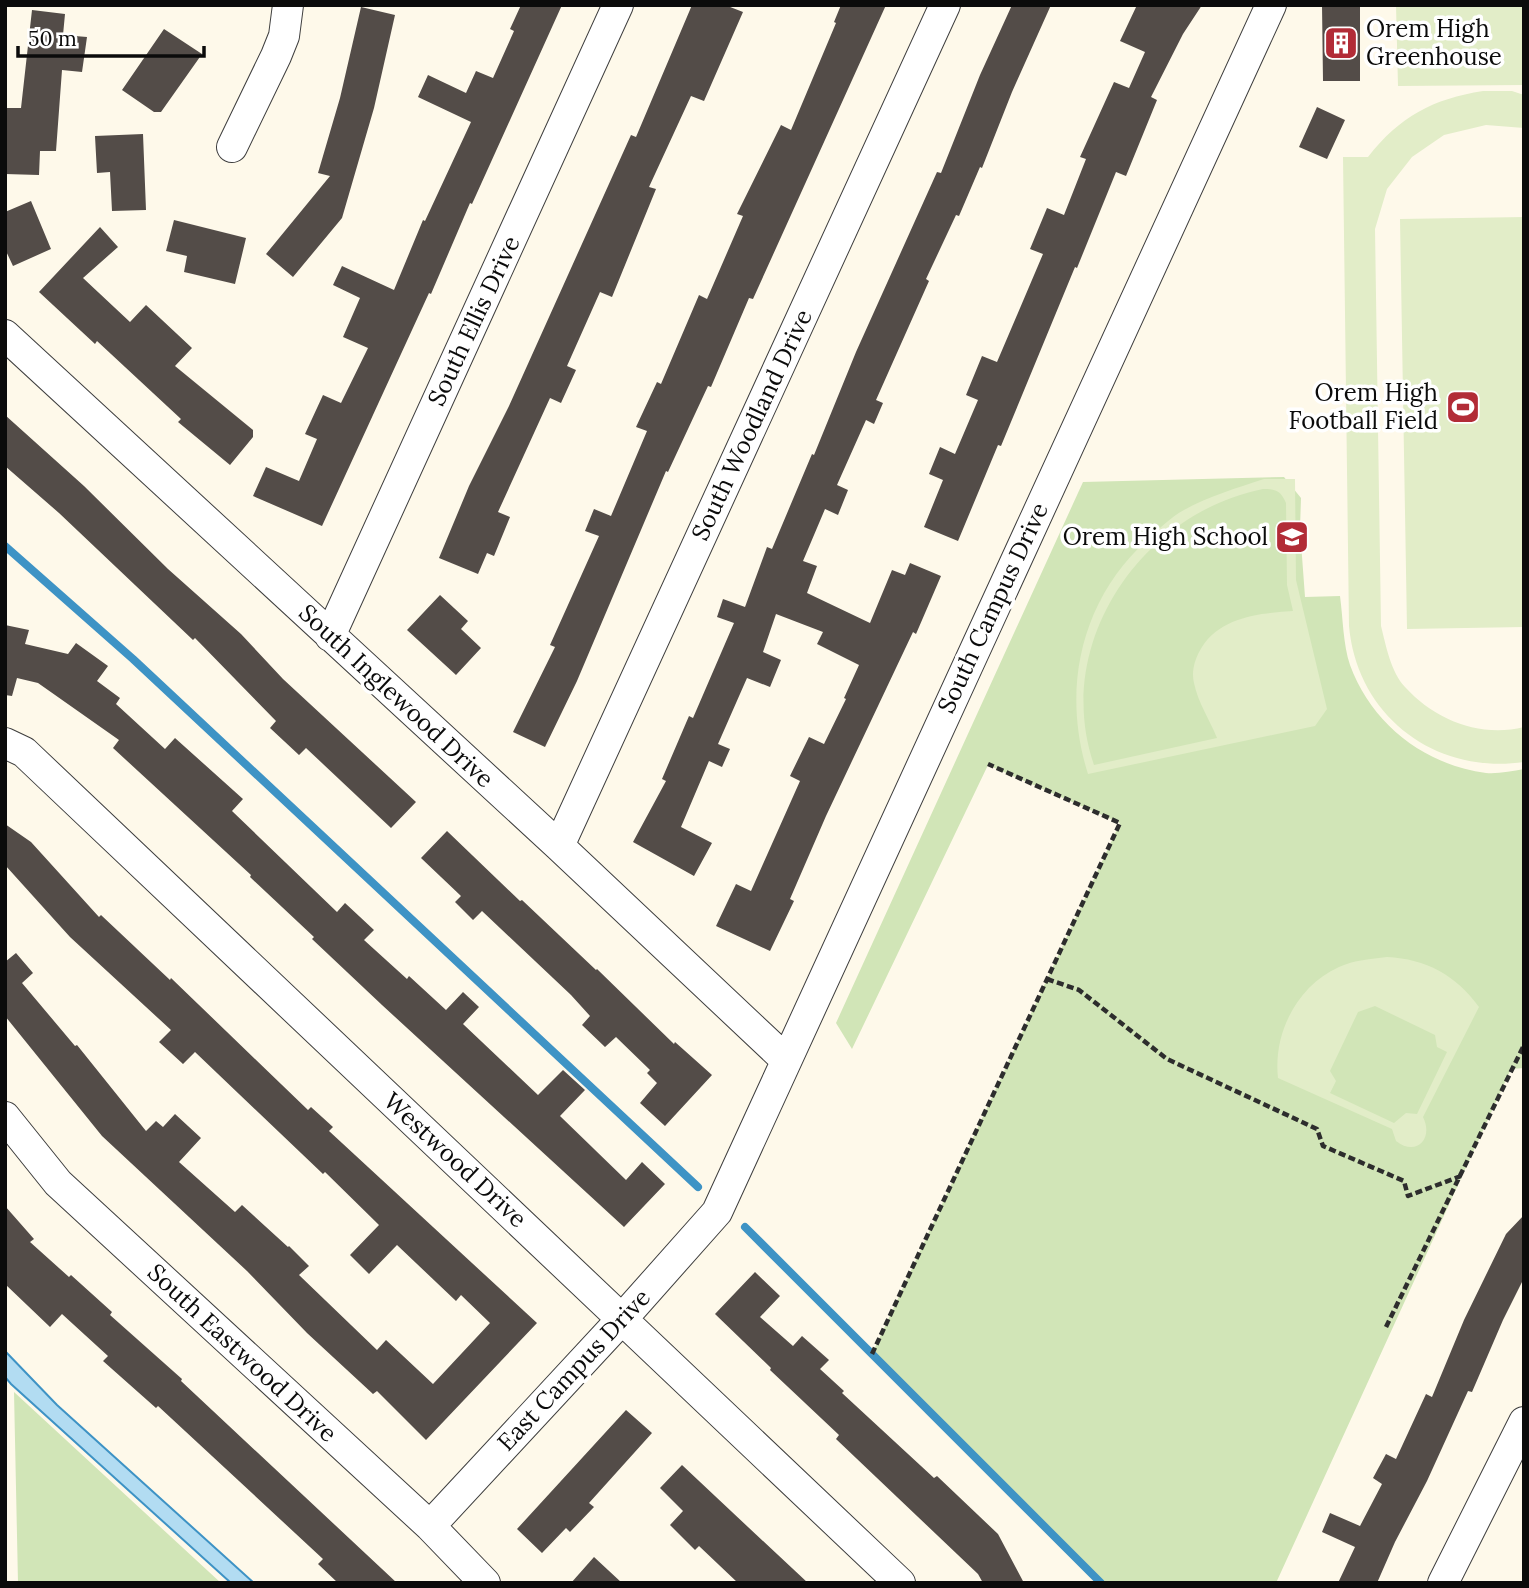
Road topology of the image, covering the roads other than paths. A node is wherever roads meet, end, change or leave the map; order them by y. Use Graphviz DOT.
graph roads {
  1 [pos="288,5"];
  2 [pos="618,5"];
  3 [pos="945,5"];
  4 [pos="1272,5"];
  5 [pos="232,147"];
  6 [pos="5,335"];
  7 [pos="330,636"];
  8 [pos="5,743"];
  9 [pos="559,846"];
  10 [pos="785,1059"];
  11 [pos="5,1117"];
  12 [pos="717,1212"];
  13 [pos="622,1319"];
  14 [pos="1524,1422"];
  15 [pos="430,1526"];
  16 [pos="485,1583"];
  17 [pos="900,1583"];
  18 [pos="1443,1583"];
  1 -- 5 [label="street"];
  2 -- 7 [label="street, South Ellis Drive"];
  3 -- 9 [label="street, South Woodland Drive"];
  4 -- 10 [label="street, South Campus Drive"];
  6 -- 7 [label="street, South Inglewood Drive"];
  7 -- 9 [label="street, South Inglewood Drive"];
  8 -- 13 [label="street, Westwood Drive"];
  9 -- 10 [label="street, South Inglewood Drive"];
  10 -- 12 [label="street, South Campus Drive"];
  11 -- 15 [label="street, South Eastwood Drive"];
  12 -- 13 [label="street, East Campus Drive"];
  13 -- 15 [label="street, East Campus Drive"];
  13 -- 17 [label="street, Westwood Drive"];
  14 -- 18 [label="street"];
  15 -- 16 [label="street, South Eastwood Drive"];
}
